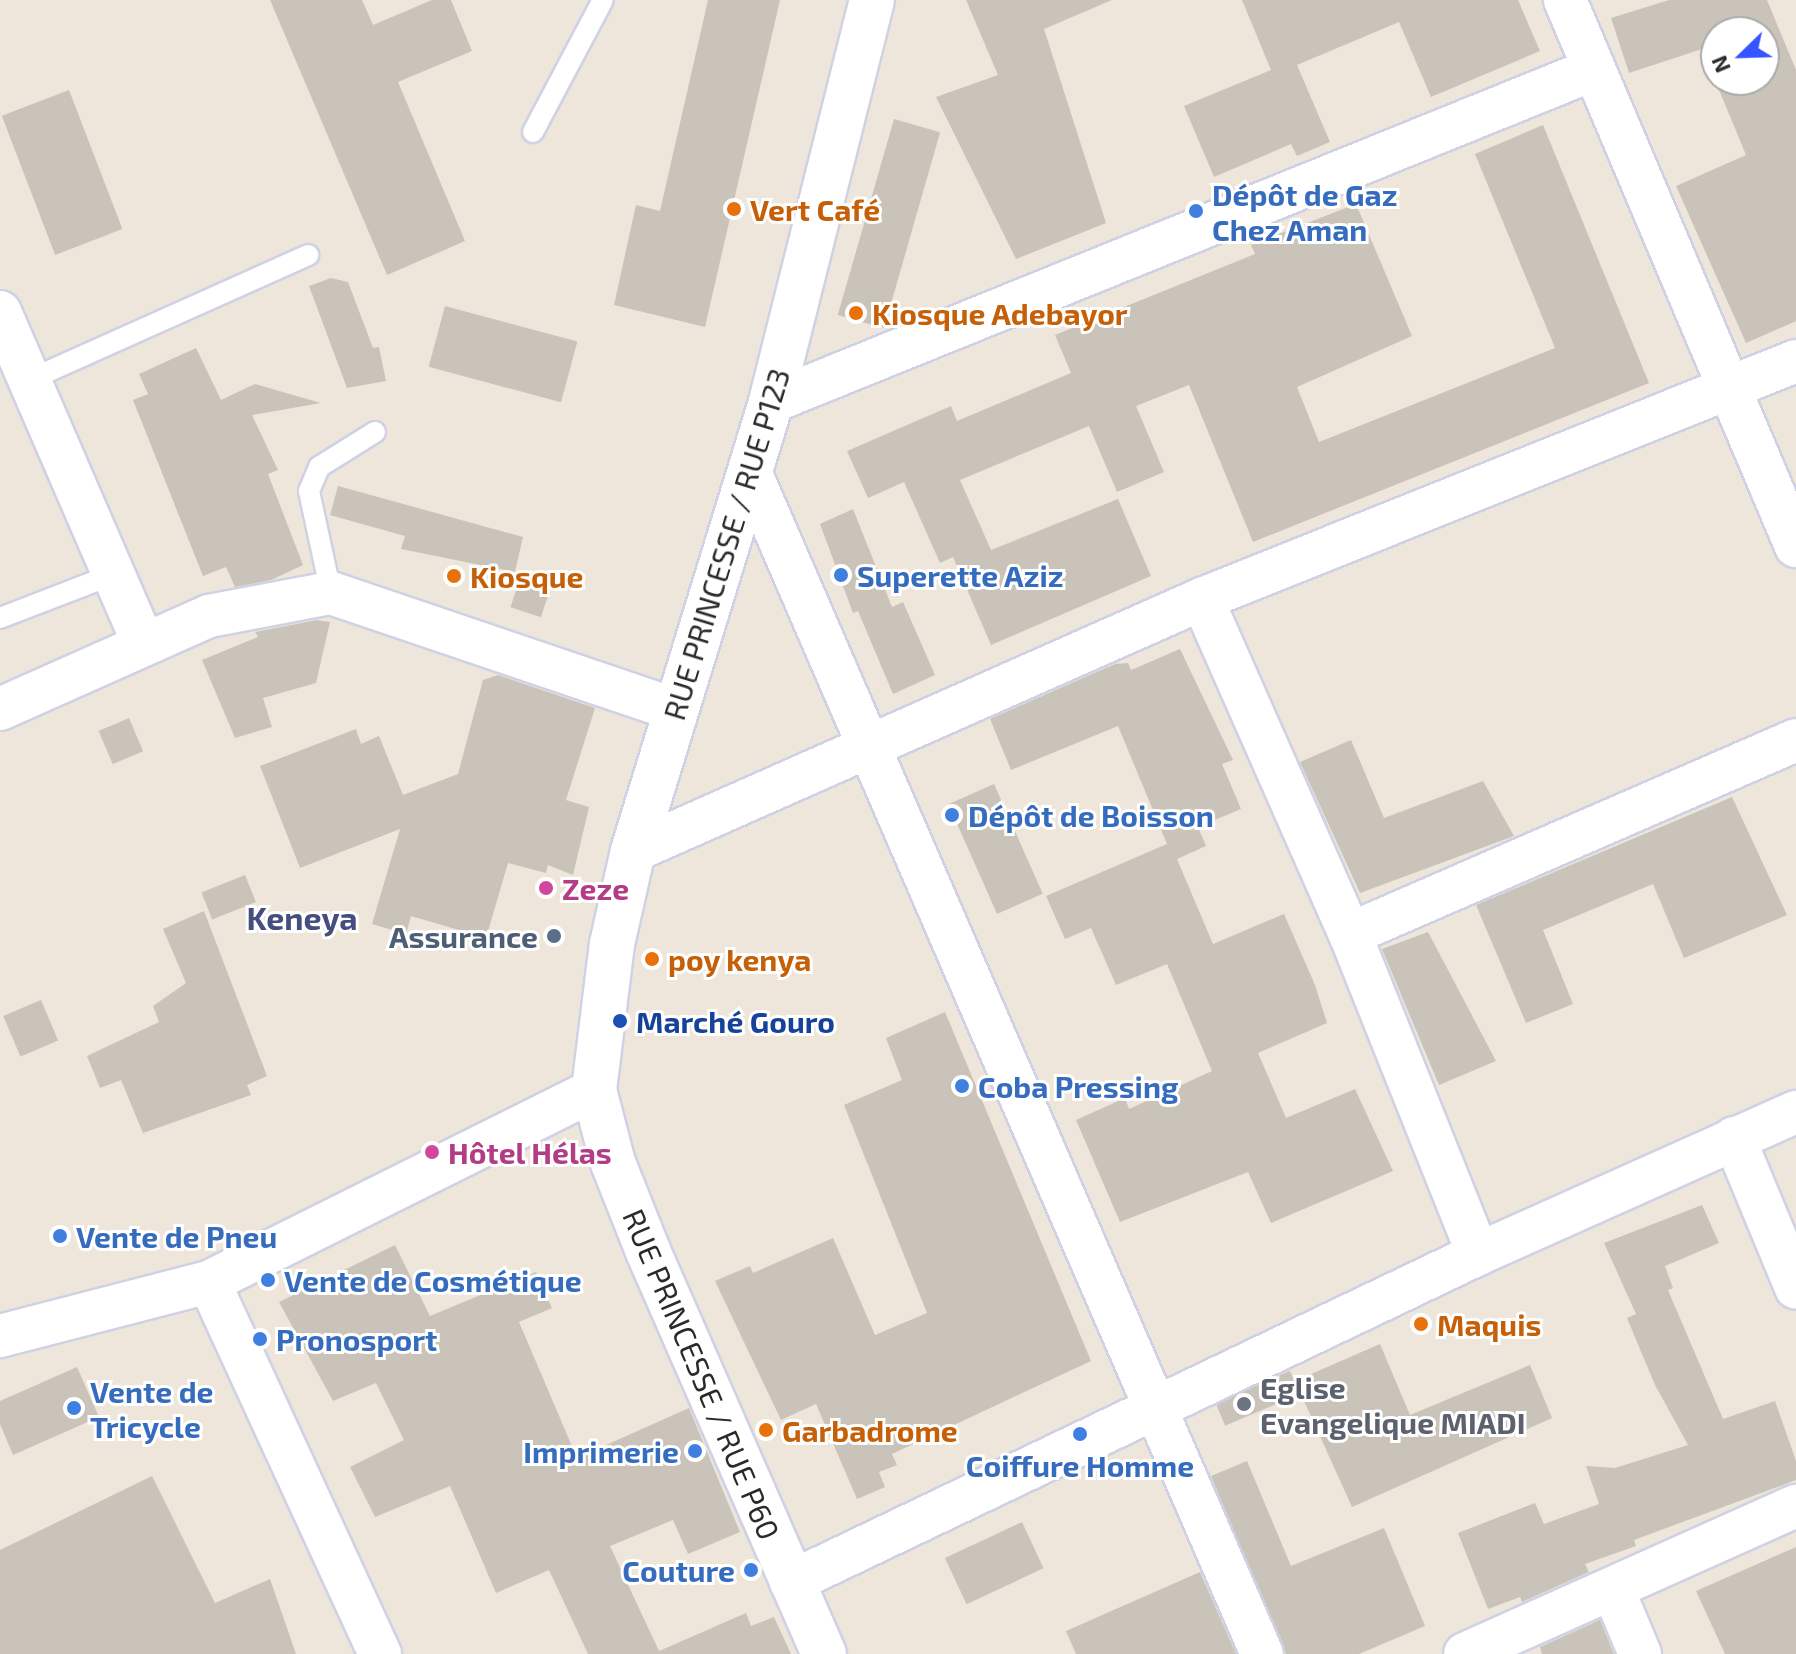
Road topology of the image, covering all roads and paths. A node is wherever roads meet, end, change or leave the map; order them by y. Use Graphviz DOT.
graph roads {
  1 [pos="603,0"];
  2 [pos="872,0"];
  3 [pos="1565,0"];
  4 [pos="1592,70"];
  5 [pos="533,132"];
  6 [pos="308,255"];
  7 [pos="0,312"];
  8 [pos="1796,361"];
  9 [pos="29,380"];
  10 [pos="1727,390"];
  11 [pos="771,402"];
  12 [pos="375,432"];
  13 [pos="750,472"];
  14 [pos="1796,546"];
  15 [pos="114,574"];
  16 [pos="331,593"];
  17 [pos="1202,599"];
  18 [pos="0,618"];
  19 [pos="144,644"];
  20 [pos="0,709"];
  21 [pos="677,710"];
  22 [pos="1796,740"];
  23 [pos="871,746"];
  24 [pos="633,851"];
  25 [pos="1350,934"];
  26 [pos="594,1090"];
  27 [pos="1796,1112"];
  28 [pos="1734,1138"];
  29 [pos="1478,1254"];
  30 [pos="209,1282"];
  31 [pos="1796,1288"];
  32 [pos="0,1336"];
  33 [pos="1155,1406"];
  34 [pos="1796,1506"];
  35 [pos="791,1582"];
  36 [pos="1614,1592"];
  37 [pos="380,1654"];
  38 [pos="824,1654"];
  39 [pos="1262,1654"];
  40 [pos="1465,1654"];
  41 [pos="1640,1654"];
  1 -- 5 [label="lane"];
  2 -- 11 [label="street, RUE PRINCESSE / RUE P123"];
  3 -- 4 [label="street"];
  4 -- 10 [label="street"];
  4 -- 11 [label="street"];
  6 -- 9 [label="lane"];
  7 -- 9 [label="street"];
  8 -- 10 [label="street"];
  9 -- 15 [label="street"];
  10 -- 14 [label="street"];
  10 -- 17 [label="street"];
  11 -- 13 [label="street, RUE PRINCESSE / RUE P123"];
  12 -- 16 [label="lane"];
  13 -- 21 [label="street, RUE PRINCESSE / RUE P123"];
  13 -- 23 [label="street"];
  15 -- 18 [label="lane"];
  15 -- 19 [label="street"];
  16 -- 19 [label="street"];
  16 -- 21 [label="street"];
  17 -- 23 [label="street"];
  17 -- 25 [label="street"];
  19 -- 20 [label="street"];
  21 -- 24 [label="street, RUE PRINCESSE / RUE P123"];
  22 -- 25 [label="street"];
  23 -- 24 [label="street"];
  23 -- 33 [label="street"];
  24 -- 26 [label="street, RUE PRINCESSE / RUE P123"];
  25 -- 29 [label="street"];
  26 -- 30 [label="street"];
  26 -- 35 [label="street, RUE PRINCESSE / RUE P60"];
  27 -- 28 [label="street"];
  28 -- 29 [label="street"];
  28 -- 31 [label="street"];
  29 -- 33 [label="street"];
  30 -- 32 [label="street"];
  30 -- 37 [label="street"];
  33 -- 35 [label="street"];
  33 -- 39 [label="street"];
  34 -- 36 [label="street"];
  35 -- 38 [label="street, RUE PRINCESSE / RUE P60"];
  36 -- 40 [label="street"];
  36 -- 41 [label="street"];
}
